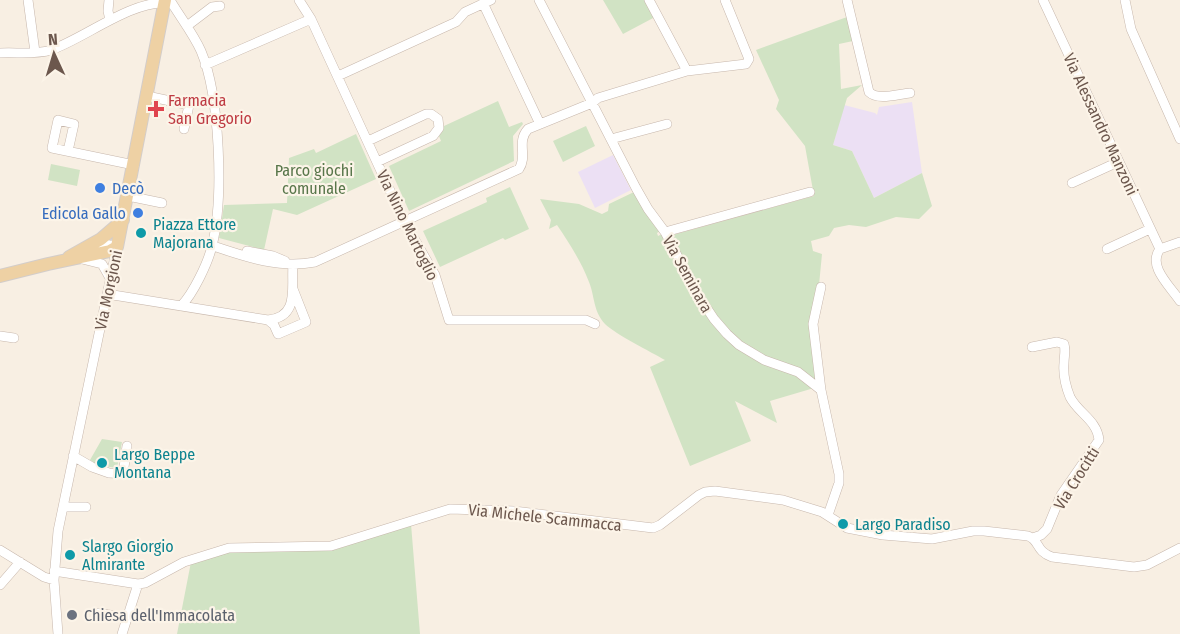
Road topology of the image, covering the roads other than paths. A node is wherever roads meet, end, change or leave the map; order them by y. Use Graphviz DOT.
graph roads {
  1 [pos="28,0"];
  2 [pos="109,0"];
  3 [pos="299,0"];
  4 [pos="539,0"];
  5 [pos="649,0"];
  6 [pos="725,0"];
  7 [pos="847,0"];
  8 [pos="1042,0"];
  9 [pos="1125,0"];
  10 [pos="487,2"];
  11 [pos="166,3"];
  12 [pos="220,6"];
  13 [pos="311,19"];
  14 [pos="110,20"];
  15 [pos="187,26"];
  16 [pos="35,52"];
  17 [pos="0,54"];
  18 [pos="205,65"];
  19 [pos="687,71"];
  20 [pos="338,76"];
  21 [pos="910,93"];
  22 [pos="147,96"];
  23 [pos="592,103"];
  24 [pos="540,124"];
  25 [pos="667,124"];
  26 [pos="184,129"];
  27 [pos="611,139"];
  28 [pos="1180,139"];
  29 [pos="368,141"];
  30 [pos="68,151"];
  31 [pos="377,162"];
  32 [pos="1119,162"];
  33 [pos="134,165"];
  34 [pos="1072,183"];
  35 [pos="810,192"];
  36 [pos="128,196"];
  37 [pos="162,203"];
  38 [pos="123,220"];
  39 [pos="404,221"];
  40 [pos="1150,229"];
  41 [pos="665,232"];
  42 [pos="1180,242"];
  43 [pos="213,246"];
  44 [pos="117,247"];
  45 [pos="1107,249"];
  46 [pos="1160,249"];
  47 [pos="80,255"];
  48 [pos="293,264"];
  49 [pos="0,276"];
  50 [pos="110,278"];
  51 [pos="822,287"];
  52 [pos="293,289"];
  53 [pos="107,294"];
  54 [pos="1180,300"];
  55 [pos="181,306"];
  56 [pos="268,320"];
  57 [pos="595,324"];
  58 [pos="0,336"];
  59 [pos="14,338"];
  60 [pos="1032,347"];
  61 [pos="822,390"];
  62 [pos="127,446"];
  63 [pos="73,456"];
  64 [pos="123,474"];
  65 [pos="148,475"];
  66 [pos="63,507"];
  67 [pos="86,507"];
  68 [pos="828,515"];
  69 [pos="1033,538"];
  70 [pos="1180,548"];
  71 [pos="0,550"];
  72 [pos="20,562"];
  73 [pos="54,576"];
  74 [pos="138,584"];
  75 [pos="0,585"];
  76 [pos="98,613"];
  77 [pos="128,618"];
  78 [pos="58,634"];
  79 [pos="122,634"];
  1 -- 16 [label="street"];
  2 -- 14 [label="street"];
  3 -- 13 [label="street, Via Nino Martoglio"];
  4 -- 23 [label="street, Via Seminara"];
  5 -- 19 [label="street"];
  6 -- 19 [label="street"];
  7 -- 21 [label="street"];
  8 -- 32 [label="street, Via Alessandro Manzoni"];
  9 -- 28 [label="street"];
  10 -- 20 [label="street"];
  10 -- 24 [label="street"];
  11 -- 14 [label="street"];
  11 -- 15 [label="street"];
  11 -- 22 [label="main road, Via Morgioni"];
  12 -- 15 [label="street"];
  13 -- 18 [label="street"];
  13 -- 20 [label="street, Via Nino Martoglio"];
  14 -- 16 [label="street"];
  15 -- 18 [label="street"];
  16 -- 17 [label="street"];
  18 -- 43 [label="street"];
  19 -- 23 [label="street"];
  20 -- 29 [label="street, Via Nino Martoglio"];
  22 -- 26 [label="street"];
  22 -- 33 [label="main road, Via Morgioni"];
  23 -- 24 [label="street"];
  23 -- 27 [label="street, Via Seminara"];
  24 -- 39 [label="street"];
  25 -- 27 [label="street"];
  27 -- 41 [label="street, Via Seminara"];
  29 -- 31 [label="street, Via Nino Martoglio"];
  29 -- 31 [label="street"];
  30 -- 33 [label="street"];
  31 -- 39 [label="street, Via Nino Martoglio"];
  32 -- 34 [label="street"];
  32 -- 40 [label="street, Via Alessandro Manzoni"];
  33 -- 36 [label="main road, Via Morgioni"];
  35 -- 41 [label="street"];
  36 -- 37 [label="street"];
  36 -- 38 [label="main road, Via Morgioni"];
  38 -- 44 [label="main road, Via Morgioni"];
  38 -- 47 [label="main road"];
  39 -- 48 [label="street"];
  39 -- 57 [label="street, Via Nino Martoglio"];
  40 -- 45 [label="street"];
  40 -- 46 [label="street, Via Alessandro Manzoni"];
  41 -- 61 [label="street, Via Seminara"];
  42 -- 46 [label="street"];
  43 -- 48 [label="street"];
  43 -- 55 [label="street"];
  44 -- 47 [label="main road"];
  44 -- 50 [label="street, Via Morgioni"];
  46 -- 54 [label="street"];
  47 -- 49 [label="main road"];
  47 -- 50 [label="street"];
  48 -- 52 [label="street"];
  50 -- 53 [label="street, Via Morgioni"];
  51 -- 61 [label="street"];
  52 -- 56 [label="street"];
  52 -- 56 [label="street"];
  53 -- 55 [label="street"];
  53 -- 63 [label="street, Via Morgioni"];
  55 -- 56 [label="street"];
  58 -- 59 [label="street"];
  60 -- 69 [label="street, Via Crocitti"];
  61 -- 68 [label="street"];
  62 -- 64 [label="street"];
  63 -- 64 [label="street"];
  63 -- 66 [label="street, Via Morgioni"];
  64 -- 65 [label="street"];
  66 -- 67 [label="street"];
  66 -- 73 [label="street, Via Morgioni"];
  68 -- 69 [label="street, Via Michele Scammacca"];
  68 -- 74 [label="street, Via Michele Scammacca"];
  69 -- 70 [label="street"];
  71 -- 72 [label="street"];
  72 -- 73 [label="street"];
  72 -- 75 [label="street"];
  73 -- 74 [label="street"];
  73 -- 78 [label="street, Via Morgioni"];
  74 -- 77 [label="street"];
  76 -- 77 [label="street"];
  77 -- 79 [label="street"];
}
